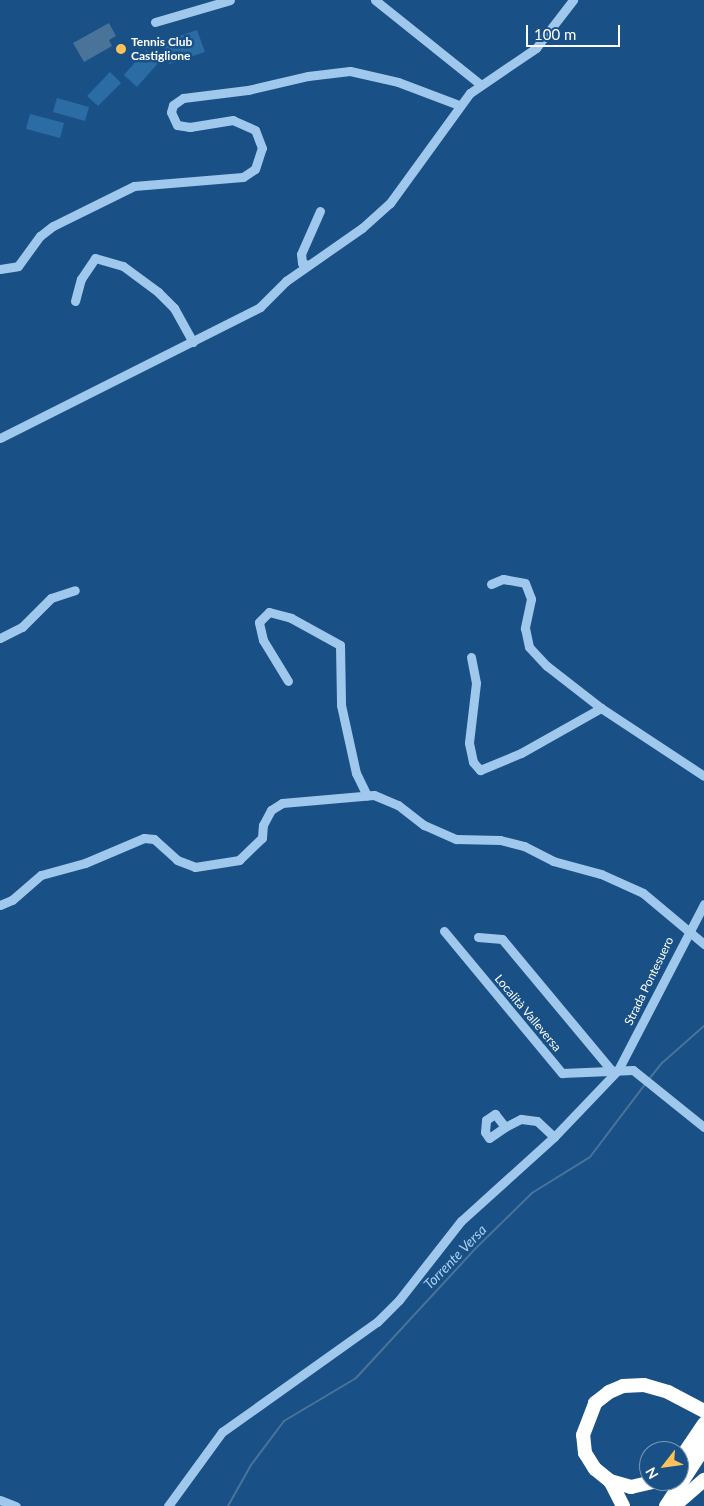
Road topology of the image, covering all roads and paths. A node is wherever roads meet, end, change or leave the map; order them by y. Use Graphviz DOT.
graph roads {
  1 [pos="230,0"];
  2 [pos="375,0"];
  3 [pos="573,0"];
  4 [pos="156,22"];
  5 [pos="480,84"];
  6 [pos="459,105"];
  7 [pos="320,211"];
  8 [pos="308,265"];
  9 [pos="0,269"];
  10 [pos="75,301"];
  11 [pos="193,342"];
  12 [pos="0,438"];
  13 [pos="492,584"];
  14 [pos="75,590"];
  15 [pos="0,638"];
  16 [pos="471,656"];
  17 [pos="288,681"];
  18 [pos="601,708"];
  19 [pos="704,776"];
  20 [pos="367,796"];
  21 [pos="704,904"];
  22 [pos="0,905"];
  23 [pos="688,930"];
  24 [pos="444,931"];
  25 [pos="478,936"];
  26 [pos="704,944"];
  27 [pos="614,1070"];
  28 [pos="505,1127"];
  29 [pos="704,1127"];
  30 [pos="554,1136"];
  31 [pos="698,1408"];
  32 [pos="704,1424"];
  33 [pos="704,1434"];
  34 [pos="689,1446"];
  35 [pos="704,1448"];
  36 [pos="689,1457"];
  37 [pos="704,1480"];
  38 [pos="610,1481"];
  39 [pos="639,1485"];
  40 [pos="666,1491"];
  41 [pos="0,1500"];
  42 [pos="16,1506"];
  43 [pos="168,1506"];
  44 [pos="623,1506"];
  45 [pos="656,1506"];
  46 [pos="666,1506"];
  47 [pos="674,1506"];
  1 -- 4 [label="street"];
  2 -- 5 [label="street"];
  3 -- 5 [label="street"];
  5 -- 6 [label="street"];
  6 -- 8 [label="street"];
  6 -- 9 [label="street"];
  7 -- 8 [label="street"];
  8 -- 11 [label="street"];
  10 -- 11 [label="street"];
  11 -- 12 [label="street"];
  13 -- 18 [label="street"];
  14 -- 15 [label="street"];
  16 -- 18 [label="street"];
  17 -- 20 [label="street"];
  18 -- 19 [label="street"];
  20 -- 22 [label="street"];
  20 -- 23 [label="street"];
  21 -- 23 [label="street, Strada Pontesuero"];
  23 -- 26 [label="street"];
  23 -- 27 [label="street, Strada Pontesuero"];
  24 -- 27 [label="street, Località Valleversa"];
  25 -- 27 [label="street"];
  27 -- 29 [label="street"];
  27 -- 30 [label="street, Strada Pontesuero"];
  28 -- 30 [label="street"];
  30 -- 43 [label="street, Strada Pontesuero"];
  31 -- 38 [label="highway"];
  32 -- 34 [label="highway"];
  33 -- 36 [label="highway"];
  35 -- 46 [label="highway"];
  37 -- 47 [label="highway"];
  38 -- 39 [label="highway"];
  38 -- 44 [label="highway"];
  40 -- 45 [label="highway"];
  41 -- 42 [label="street"];
}
